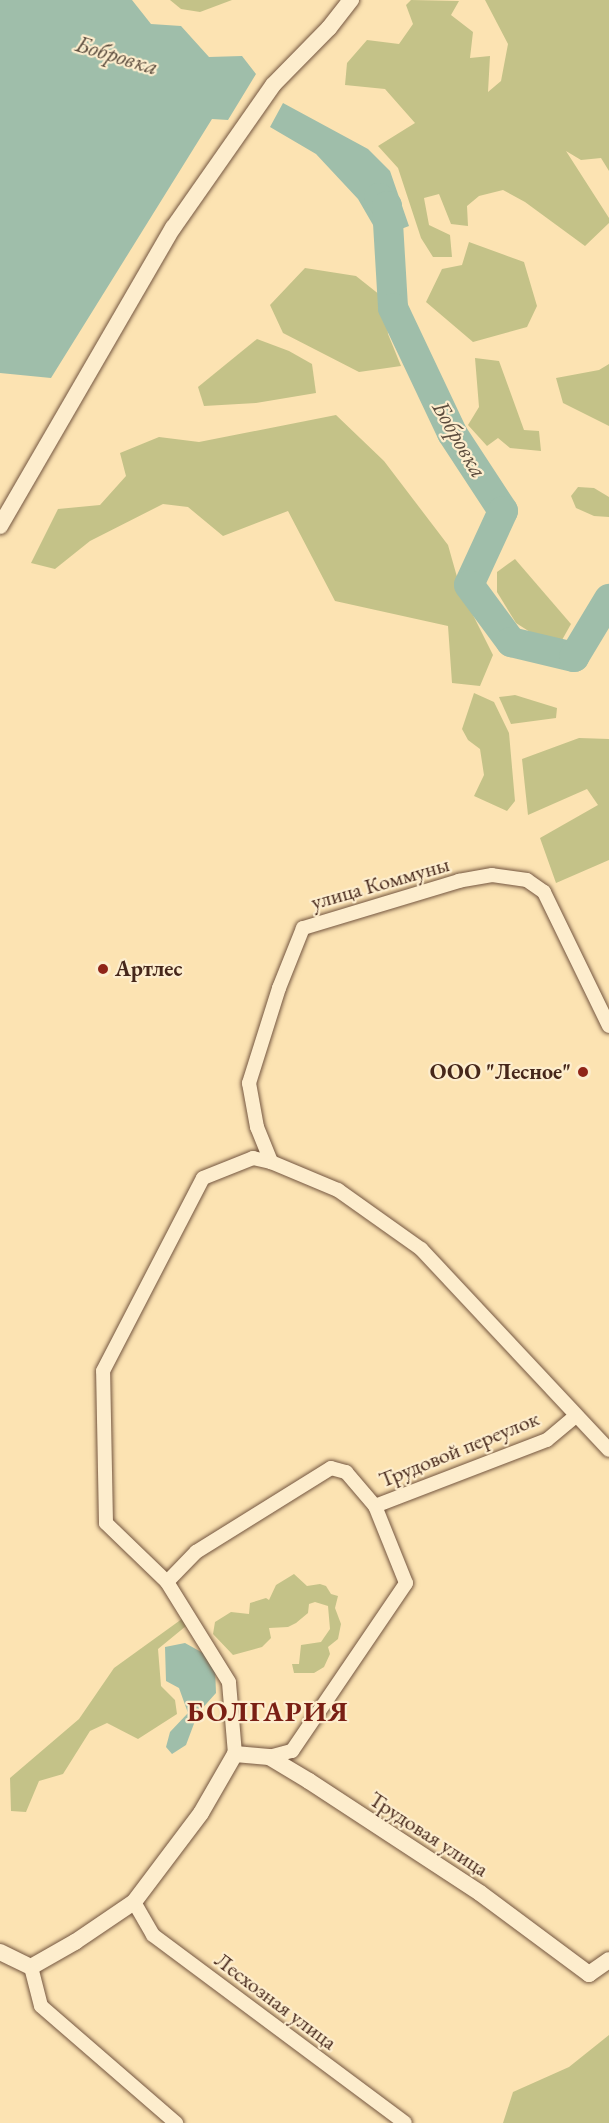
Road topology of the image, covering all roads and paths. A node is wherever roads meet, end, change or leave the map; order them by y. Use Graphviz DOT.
graph roads {
  1 [pos="351,0"];
  2 [pos="0,526"];
  3 [pos="609,1026"];
  4 [pos="271,1162"];
  5 [pos="576,1416"];
  6 [pos="609,1450"];
  7 [pos="375,1506"];
  8 [pos="167,1582"];
  9 [pos="235,1754"];
  10 [pos="269,1757"];
  11 [pos="134,1902"];
  12 [pos="0,1952"];
  13 [pos="609,1960"];
  14 [pos="31,1967"];
  15 [pos="176,2123"];
  16 [pos="405,2123"];
  1 -- 2 [label="street"];
  3 -- 4 [label="street, улица Коммуны"];
  4 -- 5 [label="street"];
  4 -- 8 [label="street"];
  5 -- 6 [label="street"];
  5 -- 7 [label="street, Трудовой переулок"];
  7 -- 8 [label="street"];
  7 -- 10 [label="street, Трудовой переулок"];
  8 -- 9 [label="street"];
  9 -- 10 [label="street, Трудовая улица"];
  9 -- 11 [label="street"];
  10 -- 13 [label="street, Трудовая улица"];
  11 -- 14 [label="street"];
  11 -- 16 [label="street, Лесхозная улица"];
  12 -- 14 [label="street"];
  14 -- 15 [label="street"];
}
